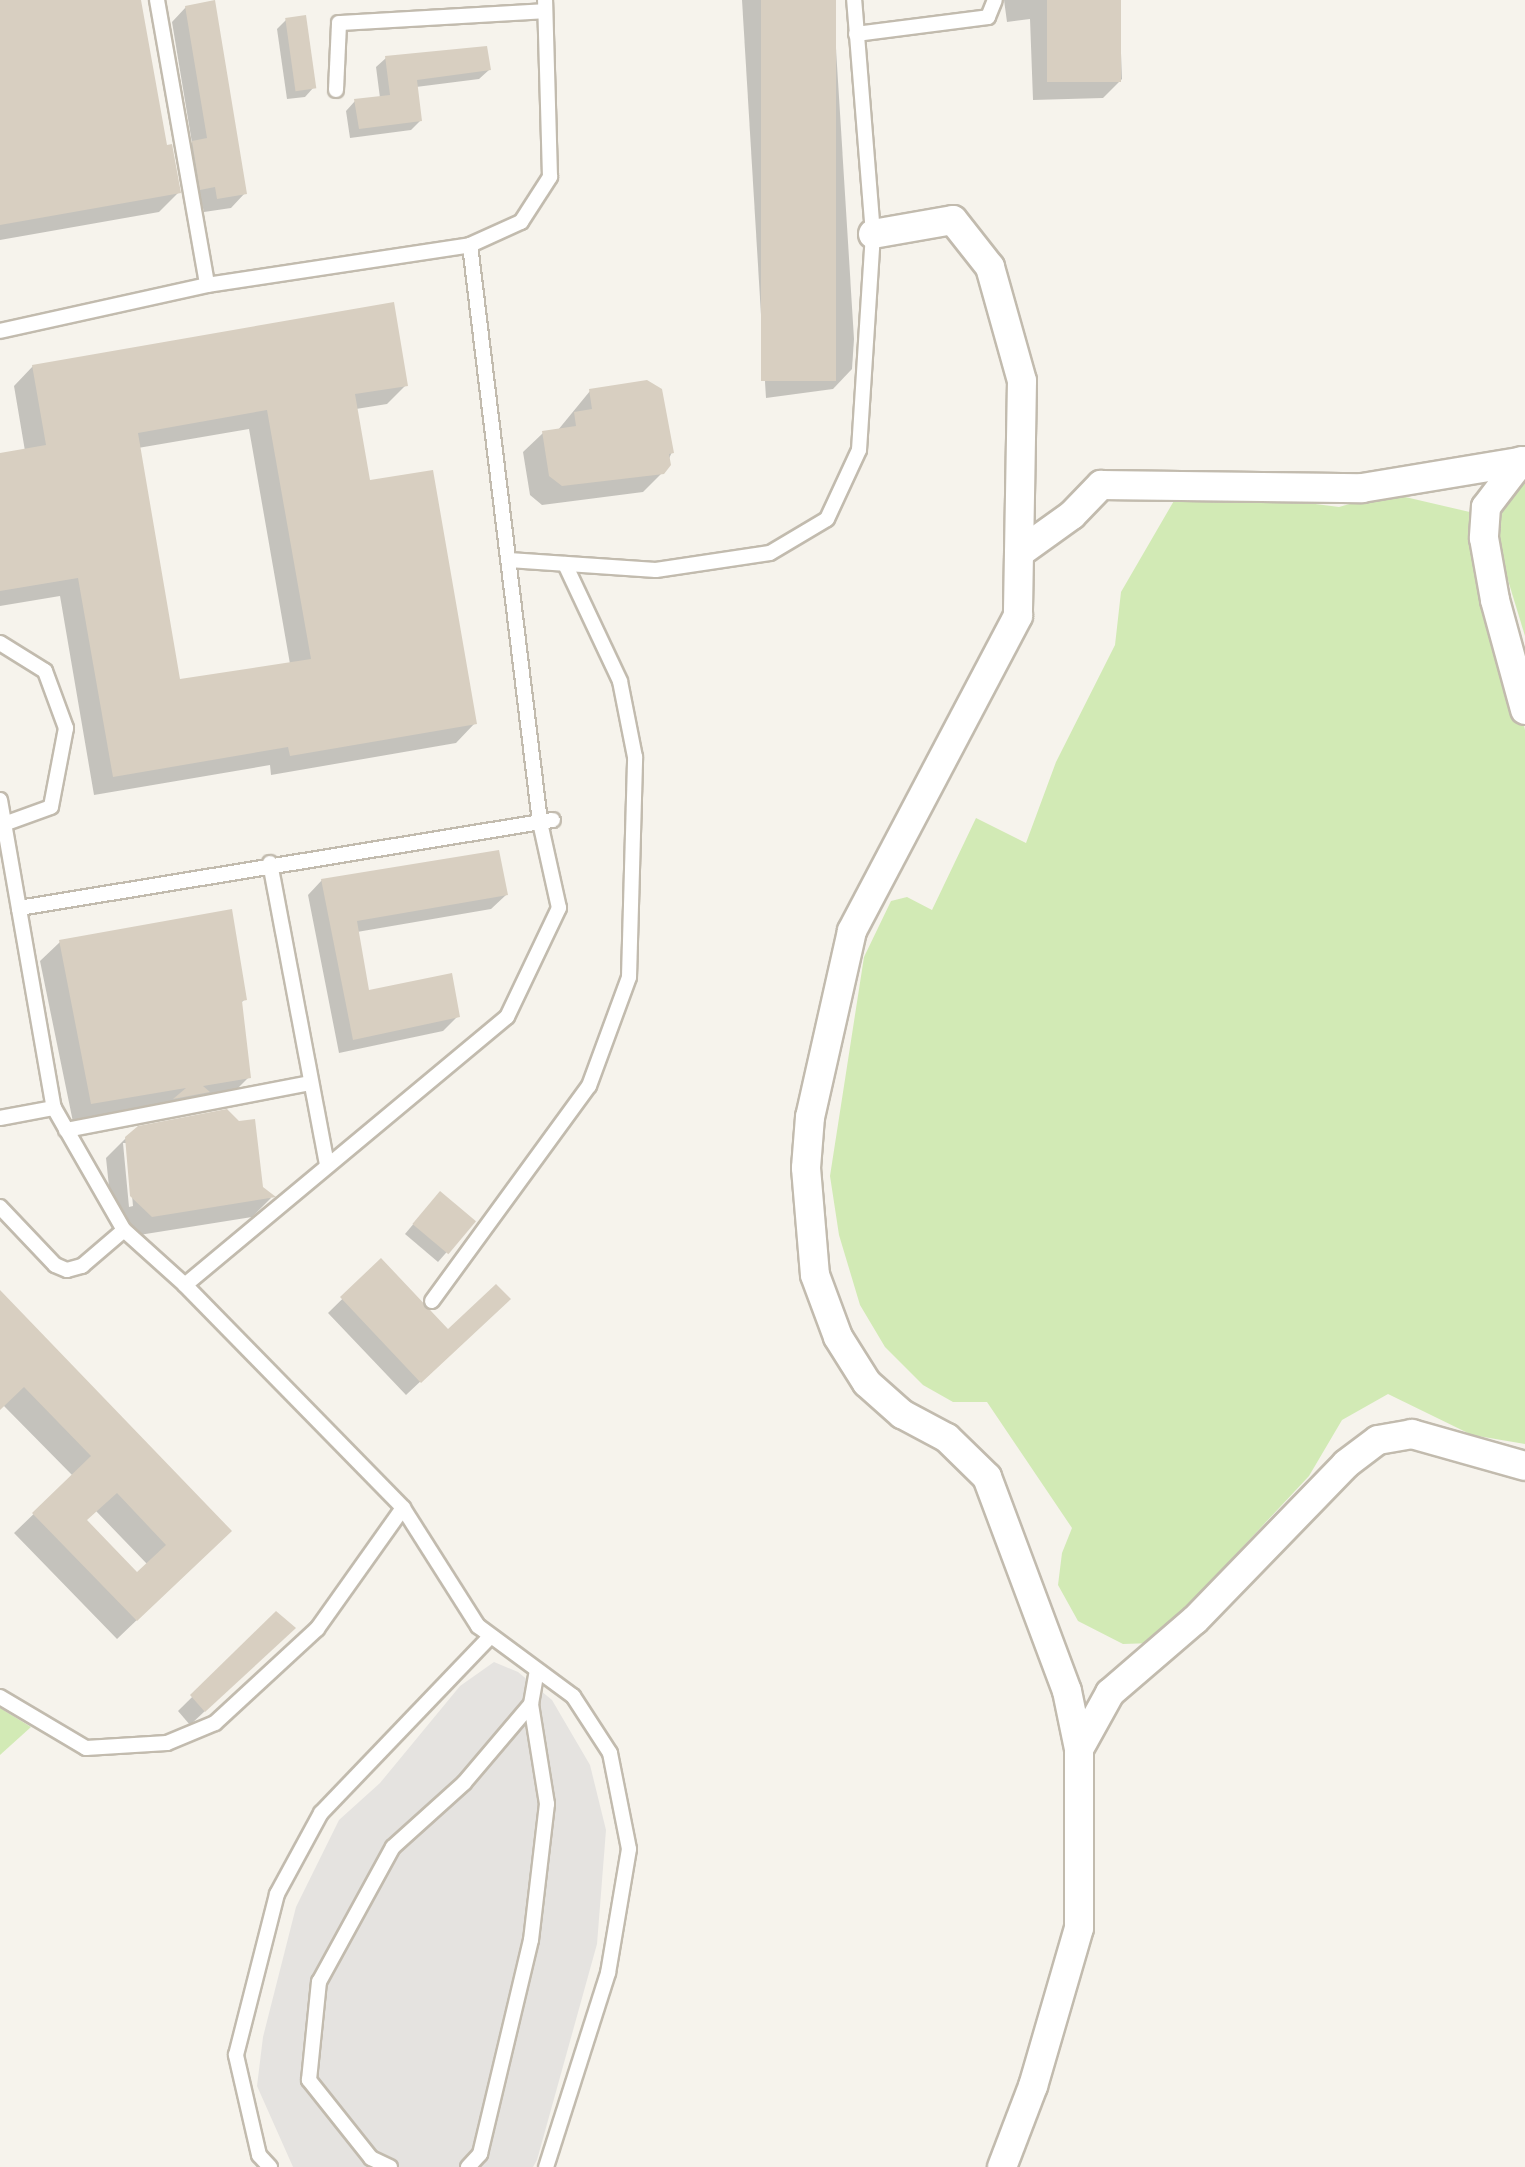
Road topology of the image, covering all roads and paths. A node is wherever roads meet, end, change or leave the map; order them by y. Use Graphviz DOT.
graph roads {
  1 [pos="157,0"];
  2 [pos="854,0"];
  3 [pos="995,0"];
  4 [pos="545,6"];
  5 [pos="856,34"];
  6 [pos="336,90"];
  7 [pos="873,234"];
  8 [pos="470,245"];
  9 [pos="207,285"];
  10 [pos="0,331"];
  11 [pos="1522,456"];
  12 [pos="1019,553"];
  13 [pos="509,560"];
  14 [pos="565,564"];
  15 [pos="0,643"];
  16 [pos="1525,710"];
  17 [pos="0,800"];
  18 [pos="546,821"];
  19 [pos="4,824"];
  20 [pos="270,863"];
  21 [pos="19,908"];
  22 [pos="311,1083"];
  23 [pos="54,1108"];
  24 [pos="0,1118"];
  25 [pos="66,1130"];
  26 [pos="327,1166"];
  27 [pos="0,1207"];
  28 [pos="124,1230"];
  29 [pos="185,1285"];
  30 [pos="432,1301"];
  31 [pos="1525,1466"];
  32 [pos="403,1508"];
  33 [pos="490,1637"];
  34 [pos="537,1671"];
  35 [pos="0,1697"];
  36 [pos="531,1704"];
  37 [pos="1079,1749"];
  38 [pos="270,2167"];
  39 [pos="390,2167"];
  40 [pos="468,2167"];
  41 [pos="546,2167"];
  42 [pos="1002,2167"];
  1 -- 9 [label="lane"];
  2 -- 5 [label="lane"];
  3 -- 5 [label="lane"];
  4 -- 6 [label="lane"];
  4 -- 8 [label="lane"];
  5 -- 7 [label="lane"];
  7 -- 12 [label="street"];
  7 -- 14 [label="lane"];
  8 -- 9 [label="lane"];
  8 -- 13 [label="lane"];
  9 -- 10 [label="lane"];
  11 -- 12 [label="street"];
  11 -- 16 [label="street"];
  12 -- 37 [label="street"];
  13 -- 14 [label="lane"];
  13 -- 18 [label="lane"];
  14 -- 30 [label="lane"];
  15 -- 19 [label="lane"];
  17 -- 19 [label="lane"];
  18 -- 20 [label="lane"];
  18 -- 26 [label="lane"];
  19 -- 21 [label="lane"];
  20 -- 21 [label="lane"];
  20 -- 22 [label="lane"];
  21 -- 23 [label="lane"];
  22 -- 25 [label="lane"];
  22 -- 26 [label="lane"];
  23 -- 24 [label="lane"];
  23 -- 25 [label="lane"];
  25 -- 28 [label="lane"];
  26 -- 29 [label="lane"];
  27 -- 28 [label="lane"];
  28 -- 29 [label="lane"];
  29 -- 32 [label="lane"];
  31 -- 37 [label="street"];
  32 -- 33 [label="lane"];
  32 -- 35 [label="lane"];
  33 -- 34 [label="lane"];
  33 -- 38 [label="lane"];
  34 -- 36 [label="lane"];
  34 -- 41 [label="lane"];
  36 -- 39 [label="lane"];
  36 -- 40 [label="lane"];
  37 -- 42 [label="street"];
}
